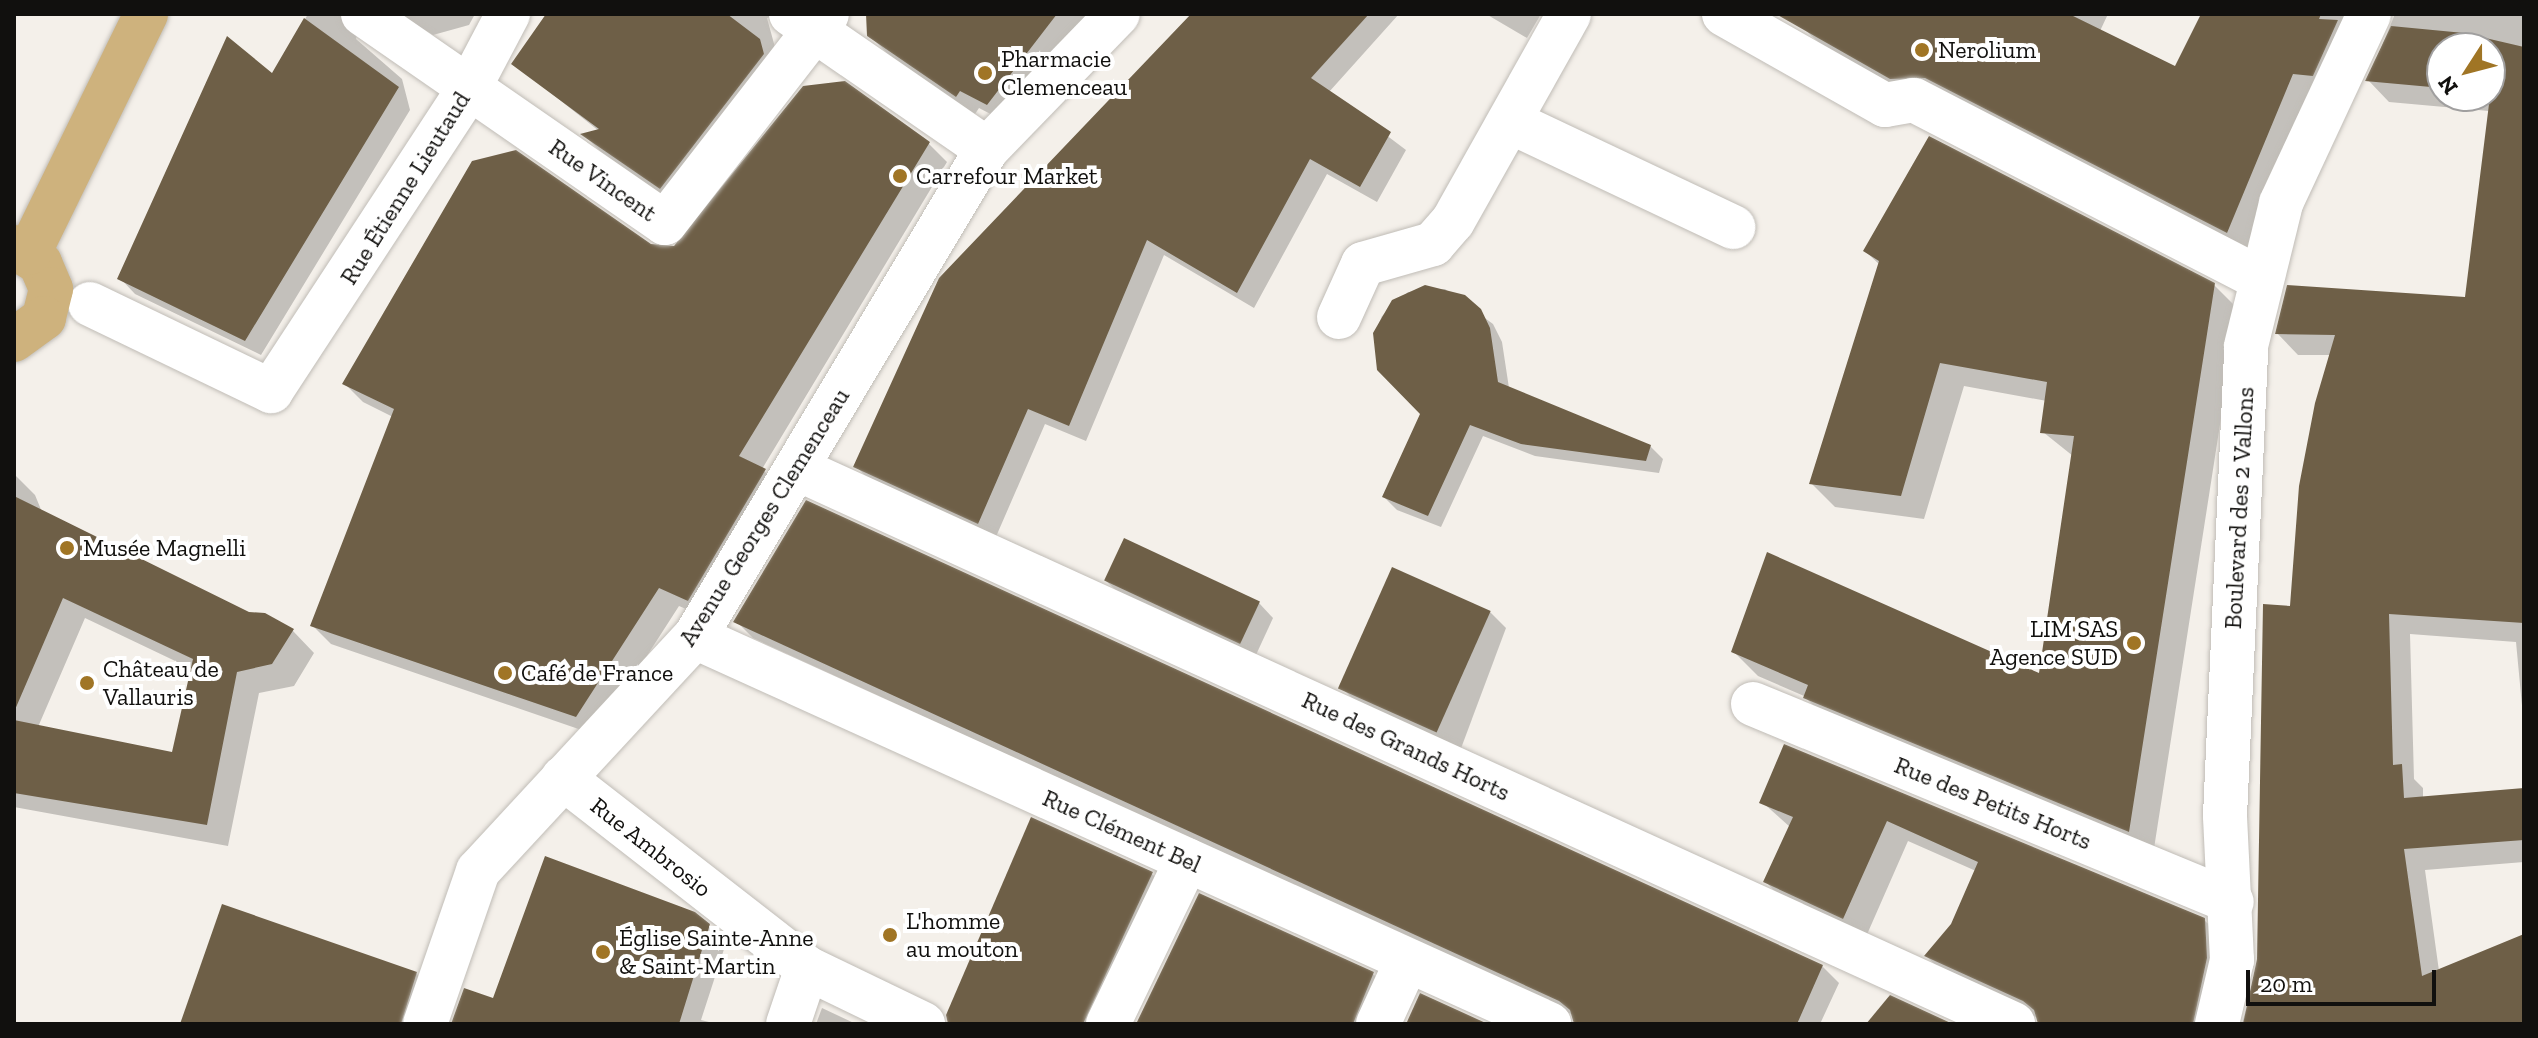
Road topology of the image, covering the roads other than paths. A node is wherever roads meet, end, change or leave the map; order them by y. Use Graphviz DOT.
graph roads {
  1 [pos="146,14"];
  2 [pos="363,14"];
  3 [pos="508,14"];
  4 [pos="1118,14"];
  5 [pos="1569,14"];
  6 [pos="1724,14"];
  7 [pos="2369,14"];
  8 [pos="811,20"];
  9 [pos="469,88"];
  10 [pos="1511,122"];
  11 [pos="987,149"];
  12 [pos="1733,227"];
  13 [pos="22,250"];
  14 [pos="2259,278"];
  15 [pos="90,304"];
  16 [pos="1339,317"];
  17 [pos="14,340"];
  18 [pos="798,469"];
  19 [pos="695,637"];
  20 [pos="1753,704"];
  21 [pos="563,778"];
  22 [pos="1187,860"];
  23 [pos="2232,902"];
  24 [pos="1407,961"];
  25 [pos="807,968"];
  26 [pos="425,1024"];
  27 [pos="788,1024"];
  28 [pos="923,1024"];
  29 [pos="1108,1024"];
  30 [pos="1378,1024"];
  31 [pos="1549,1024"];
  32 [pos="2013,1024"];
  33 [pos="2217,1024"];
  1 -- 13 [label="main road"];
  2 -- 9 [label="street, Rue Vincent"];
  3 -- 9 [label="street, Rue Étienne Lieutaud"];
  4 -- 11 [label="street, Avenue Georges Clemenceau"];
  5 -- 10 [label="street"];
  6 -- 14 [label="street"];
  7 -- 14 [label="street, Boulevard des 2 Vallons"];
  8 -- 9 [label="street, Rue Vincent"];
  8 -- 11 [label="street"];
  9 -- 15 [label="street, Rue Étienne Lieutaud"];
  10 -- 12 [label="street"];
  10 -- 16 [label="street"];
  11 -- 18 [label="street, Avenue Georges Clemenceau"];
  13 -- 17 [label="main road"];
  14 -- 23 [label="street, Boulevard des 2 Vallons"];
  18 -- 19 [label="street, Avenue Georges Clemenceau"];
  18 -- 32 [label="street, Rue des Grands Horts"];
  19 -- 21 [label="street, Avenue Georges Clemenceau"];
  19 -- 22 [label="street, Rue Clément Bel"];
  20 -- 23 [label="street, Rue des Petits Horts"];
  21 -- 25 [label="street, Rue Ambrosio"];
  21 -- 26 [label="street, Avenue Georges Clemenceau"];
  22 -- 24 [label="street, Rue Clément Bel"];
  22 -- 29 [label="street"];
  23 -- 33 [label="street, Boulevard des 2 Vallons"];
  24 -- 30 [label="street"];
  24 -- 31 [label="street, Rue Clément Bel"];
  25 -- 27 [label="street"];
  25 -- 28 [label="street, Rue Ambrosio"];
}
